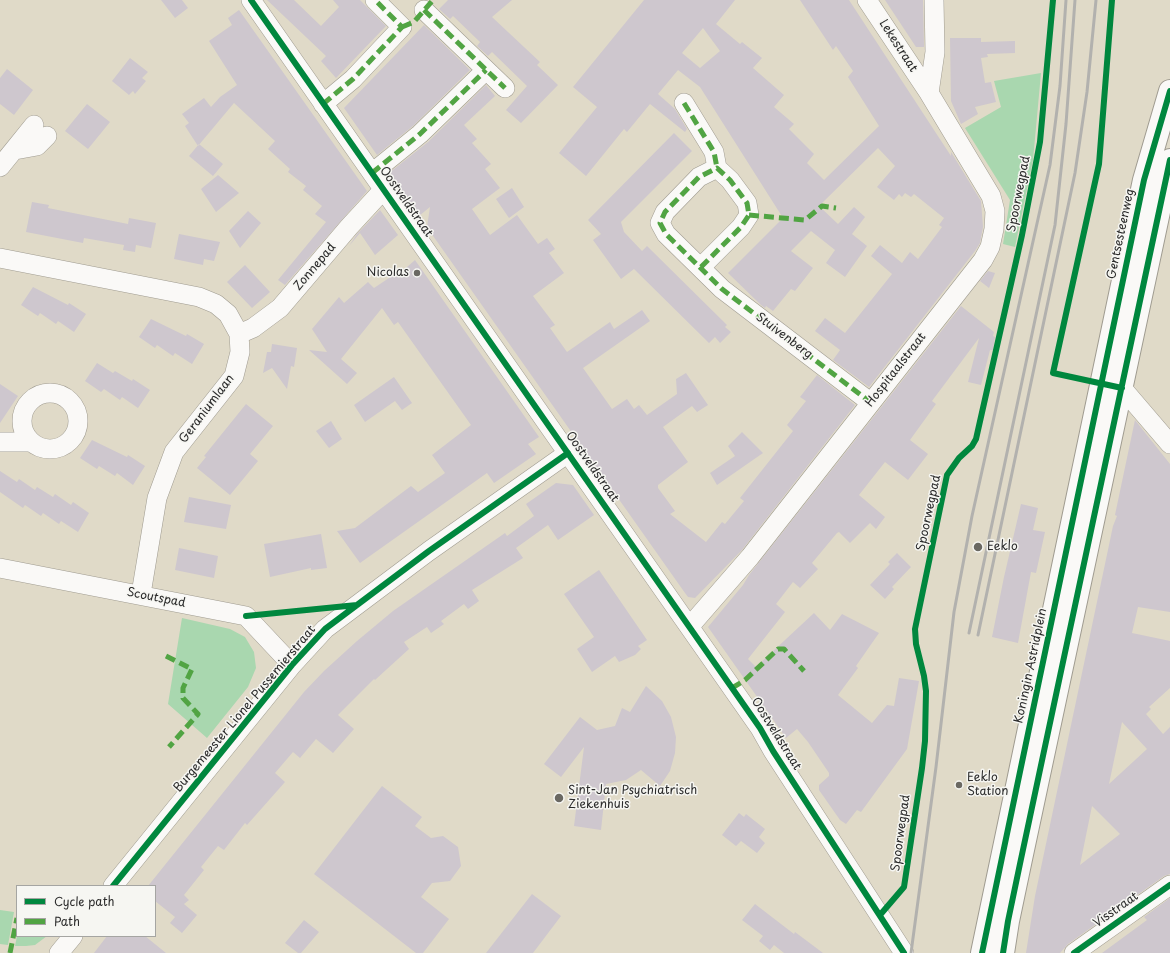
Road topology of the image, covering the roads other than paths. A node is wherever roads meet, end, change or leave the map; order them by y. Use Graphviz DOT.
graph roads {
  1 [pos="251,0"];
  2 [pos="375,0"];
  3 [pos="867,0"];
  4 [pos="934,0"];
  5 [pos="428,5"];
  6 [pos="402,26"];
  7 [pos="486,70"];
  8 [pos="505,88"];
  9 [pos="1170,91"];
  10 [pos="928,93"];
  11 [pos="684,103"];
  12 [pos="323,104"];
  13 [pos="41,131"];
  14 [pos="1170,160"];
  15 [pos="0,167"];
  16 [pos="717,168"];
  17 [pos="372,173"];
  18 [pos="384,189"];
  19 [pos="0,258"];
  20 [pos="701,267"];
  21 [pos="239,334"];
  22 [pos="1101,383"];
  23 [pos="1122,388"];
  24 [pos="870,402"];
  25 [pos="0,442"];
  26 [pos="31,442"];
  27 [pos="1170,444"];
  28 [pos="568,453"];
  29 [pos="0,568"];
  30 [pos="141,594"];
  31 [pos="690,626"];
  32 [pos="292,665"];
  33 [pos="114,885"];
  34 [pos="1170,885"];
  35 [pos="72,937"];
  36 [pos="59,953"];
  37 [pos="904,953"];
  38 [pos="982,953"];
  39 [pos="1003,953"];
  40 [pos="1074,953"];
  1 -- 12 [label="street, Oostveldstraat"];
  2 -- 6 [label="street"];
  3 -- 10 [label="street, Lekestraat"];
  4 -- 10 [label="street"];
  5 -- 6 [label="street"];
  5 -- 7 [label="street"];
  6 -- 12 [label="street"];
  7 -- 8 [label="street"];
  7 -- 17 [label="street"];
  9 -- 22 [label="main road, Gentsesteenweg"];
  10 -- 24 [label="street, Hospitaalstraat"];
  11 -- 16 [label="street"];
  12 -- 17 [label="street, Oostveldstraat"];
  13 -- 15 [label="street"];
  14 -- 23 [label="main road"];
  16 -- 20 [label="street"];
  16 -- 20 [label="street, Stuivenberg"];
  17 -- 18 [label="street, Oostveldstraat"];
  18 -- 21 [label="street, Zonnepad"];
  18 -- 28 [label="street, Oostveldstraat"];
  19 -- 21 [label="street, Geraniumlaan"];
  20 -- 24 [label="street, Stuivenberg"];
  21 -- 30 [label="street, Geraniumlaan"];
  22 -- 23 [label="street"];
  22 -- 38 [label="main road, Koningin Astridplein"];
  23 -- 27 [label="street"];
  23 -- 39 [label="main road"];
  24 -- 31 [label="street, Hospitaalstraat"];
  25 -- 26 [label="street"];
  28 -- 31 [label="street, Oostveldstraat"];
  28 -- 32 [label="street, Burgemeester Lionel Pussemierstraat"];
  29 -- 30 [label="street, Scoutspad"];
  30 -- 32 [label="street, Scoutspad"];
  31 -- 37 [label="street, Oostveldstraat"];
  32 -- 33 [label="street, Burgemeester Lionel Pussemierstraat"];
  34 -- 40 [label="street, Visstraat"];
  35 -- 36 [label="street"];
}
